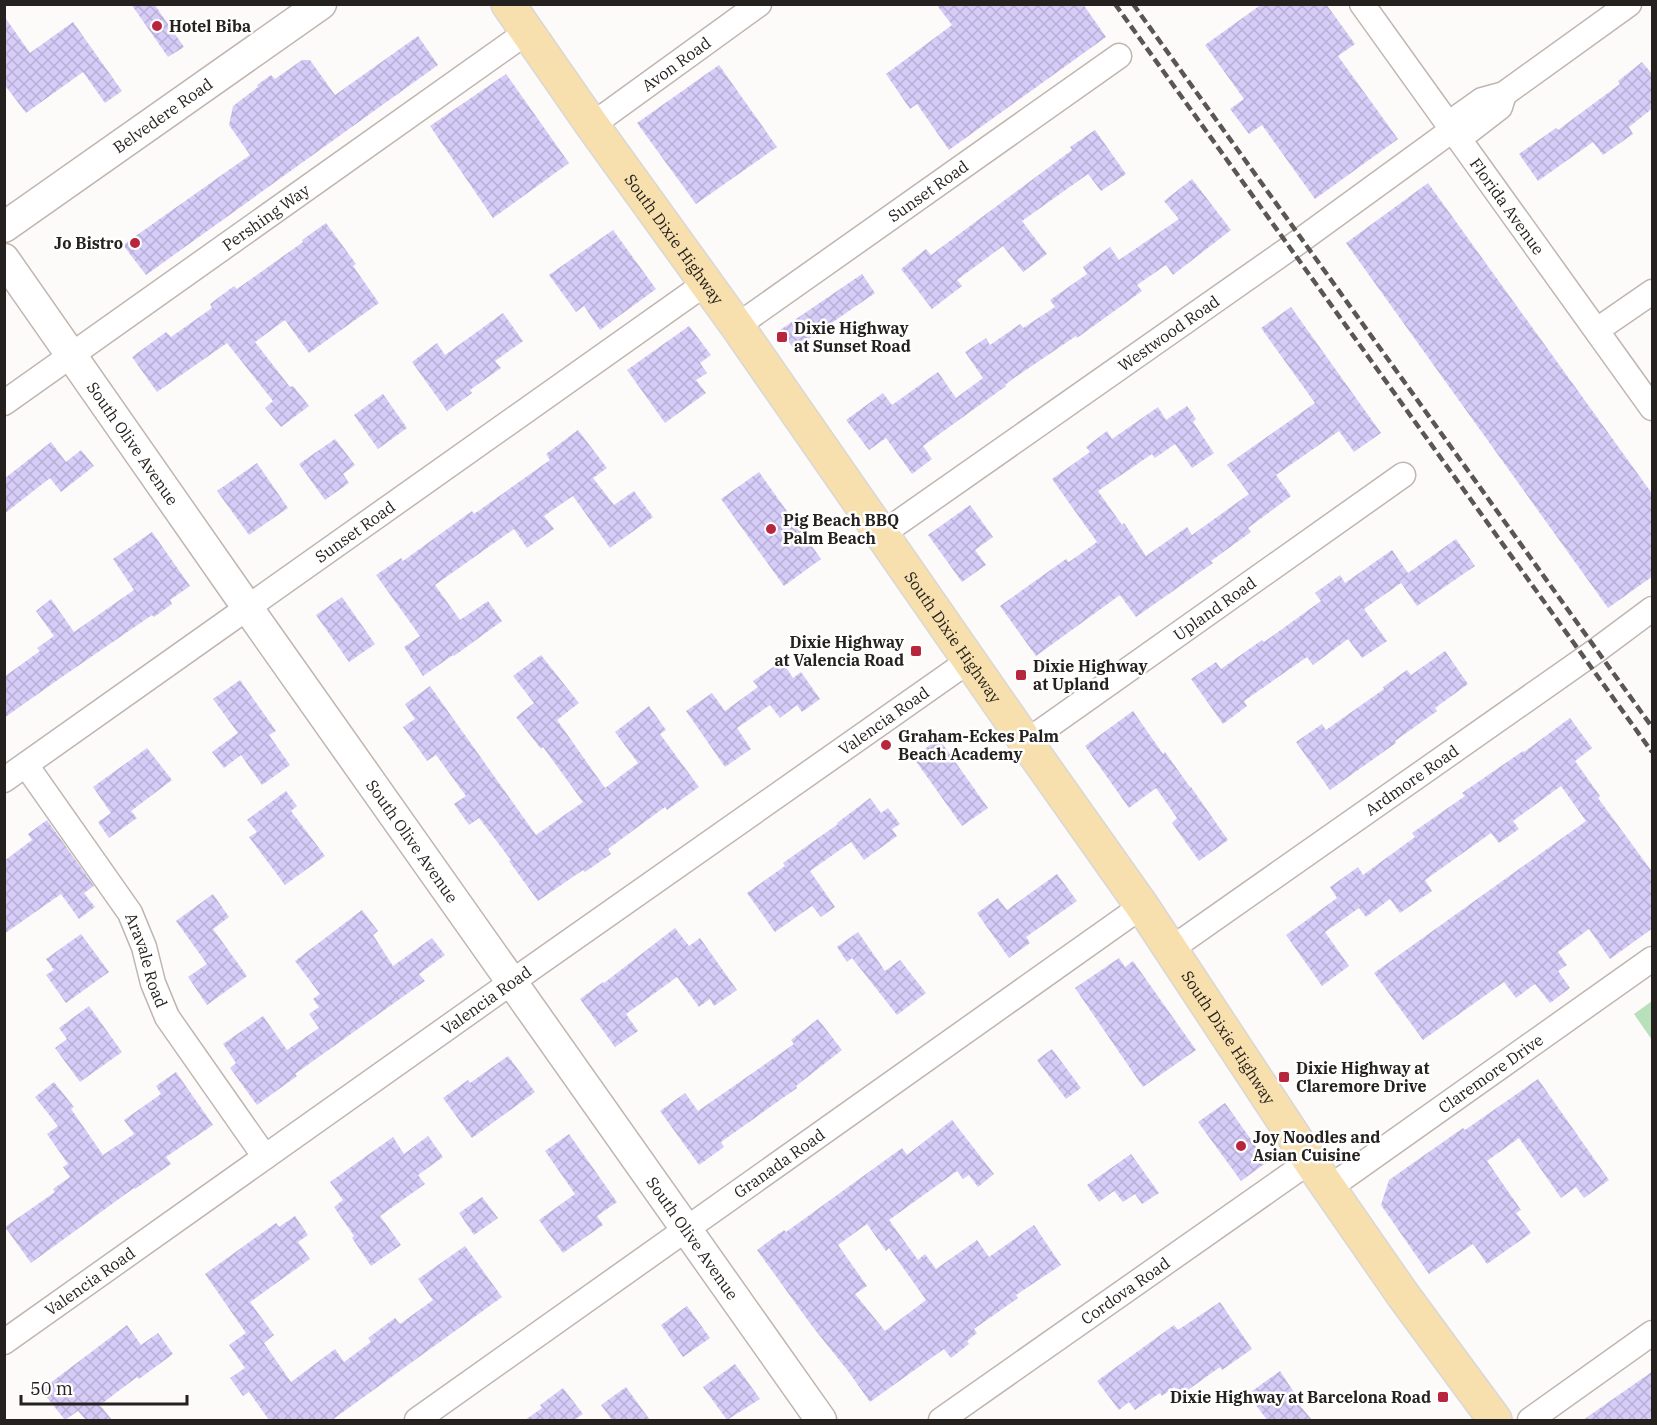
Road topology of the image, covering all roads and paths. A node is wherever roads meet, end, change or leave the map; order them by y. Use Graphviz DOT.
graph roads {
  1 [pos="321,4"];
  2 [pos="508,4"];
  3 [pos="759,4"];
  4 [pos="1362,4"];
  5 [pos="1629,4"];
  6 [pos="527,32"];
  7 [pos="1119,56"];
  8 [pos="592,124"];
  9 [pos="1452,130"];
  10 [pos="4,226"];
  11 [pos="4,260"];
  12 [pos="706,284"];
  13 [pos="1649,295"];
  14 [pos="737,326"];
  15 [pos="1602,337"];
  16 [pos="72,356"];
  17 [pos="4,403"];
  18 [pos="1653,408"];
  19 [pos="1403,475"];
  20 [pos="882,534"];
  21 [pos="247,608"];
  22 [pos="1653,609"];
  23 [pos="970,660"];
  24 [pos="1026,742"];
  25 [pos="26,765"];
  26 [pos="4,780"];
  27 [pos="1142,906"];
  28 [pos="1171,949"];
  29 [pos="1653,959"];
  30 [pos="512,981"];
  31 [pos="265,1157"];
  32 [pos="1310,1161"];
  33 [pos="1329,1188"];
  34 [pos="687,1229"];
  35 [pos="1653,1333"];
  36 [pos="7,1334"];
  37 [pos="1483,1416"];
  38 [pos="417,1420"];
  39 [pos="822,1420"];
  40 [pos="941,1420"];
  41 [pos="1530,1420"];
  1 -- 10 [label="street, Belvedere Road"];
  2 -- 6 [label="main road, South Dixie Highway"];
  3 -- 8 [label="street, Avon Road"];
  4 -- 9 [label="street, Florida Avenue"];
  5 -- 9 [label="street, Westwood Road"];
  6 -- 8 [label="main road, South Dixie Highway"];
  6 -- 16 [label="street, Pershing Way"];
  7 -- 14 [label="street, Sunset Road"];
  8 -- 12 [label="main road, South Dixie Highway"];
  9 -- 15 [label="street, Florida Avenue"];
  9 -- 20 [label="street, Westwood Road"];
  11 -- 16 [label="street, South Olive Avenue"];
  12 -- 14 [label="main road, South Dixie Highway"];
  12 -- 21 [label="street, Sunset Road"];
  13 -- 15 [label="street"];
  14 -- 20 [label="main road, South Dixie Highway"];
  15 -- 18 [label="street, Florida Avenue"];
  16 -- 17 [label="street, Pershing Way"];
  16 -- 21 [label="street, South Olive Avenue"];
  19 -- 24 [label="street, Upland Road"];
  20 -- 23 [label="main road, South Dixie Highway"];
  21 -- 25 [label="street, Sunset Road"];
  21 -- 30 [label="street, South Olive Avenue"];
  22 -- 28 [label="street, Ardmore Road"];
  23 -- 24 [label="main road, South Dixie Highway"];
  23 -- 30 [label="street, Valencia Road"];
  24 -- 27 [label="main road, South Dixie Highway"];
  25 -- 26 [label="street, Sunset Road"];
  25 -- 31 [label="street, Aravale Road"];
  27 -- 28 [label="main road, South Dixie Highway"];
  27 -- 34 [label="street, Granada Road"];
  28 -- 32 [label="main road, South Dixie Highway"];
  29 -- 33 [label="street, Claremore Drive"];
  30 -- 31 [label="street, Valencia Road"];
  30 -- 34 [label="street, South Olive Avenue"];
  31 -- 36 [label="street, Valencia Road"];
  32 -- 33 [label="main road, South Dixie Highway"];
  32 -- 40 [label="street, Cordova Road"];
  33 -- 37 [label="main road, South Dixie Highway"];
  34 -- 38 [label="street, Granada Road"];
  34 -- 39 [label="street, South Olive Avenue"];
  35 -- 41 [label="street"];
}
